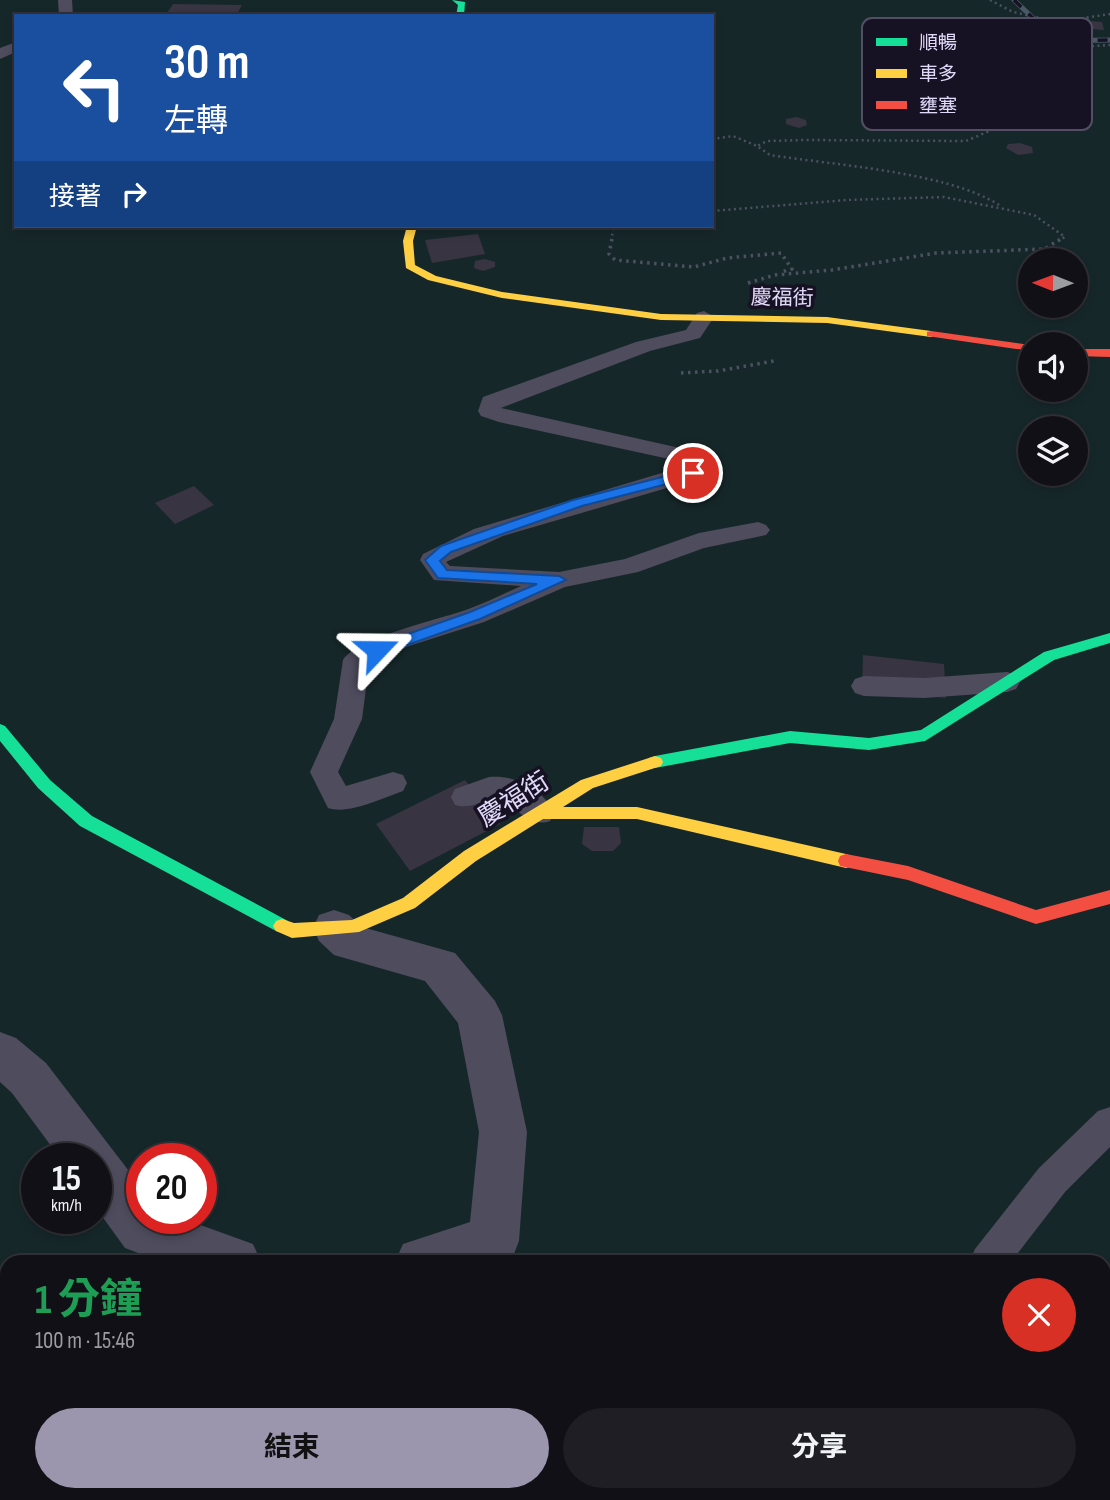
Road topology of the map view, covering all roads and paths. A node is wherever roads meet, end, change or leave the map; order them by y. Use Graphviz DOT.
graph roads {
  1 [pos="990,0"];
  2 [pos="1110,14"];
  3 [pos="1040,18"];
  4 [pos="1084,18"];
  5 [pos="1110,45"];
  6 [pos="1092,46"];
  7 [pos="992,130"];
  8 [pos="714,139"];
  9 [pos="757,146"];
  10 [pos="1002,207"];
  11 [pos="714,211"];
  12 [pos="411,228"];
  13 [pos="614,228"];
  14 [pos="760,279"];
  15 [pos="741,285"];
  16 [pos="704,317"];
  17 [pos="1018,346"];
  18 [pos="1088,352"];
  19 [pos="1110,353"];
  20 [pos="758,530"];
  21 [pos="559,580"];
  22 [pos="1110,638"];
  23 [pos="1007,682"];
  24 [pos="864,686"];
  25 [pos="0,730"];
  26 [pos="393,783"];
  27 [pos="465,797"];
  28 [pos="540,813"];
  29 [pos="1110,897"];
  30 [pos="334,928"];
  31 [pos="0,1052"];
  32 [pos="1110,1123"];
  33 [pos="78,1143"];
  34 [pos="112,1189"];
  35 [pos="215,1255"];
  36 [pos="445,1255"];
  37 [pos="993,1255"];
  1 -- 3 [label="path"];
  2 -- 4 [label="path"];
  5 -- 6 [label="path"];
  7 -- 9 [label="path"];
  8 -- 9 [label="path"];
  9 -- 10 [label="path"];
  10 -- 11 [label="path"];
  10 -- 14 [label="path"];
  12 -- 16 [label="street, 慶福街"];
  13 -- 14 [label="path"];
  14 -- 15 [label="path"];
  16 -- 17 [label="street, 慶福街"];
  16 -- 21 [label="lane"];
  18 -- 19 [label="street"];
  20 -- 21 [label="lane"];
  21 -- 26 [label="lane"];
  22 -- 23 [label="street, 慶福街"];
  23 -- 24 [label="lane"];
  23 -- 28 [label="street, 慶福街"];
  25 -- 30 [label="street, 慶福街"];
  27 -- 28 [label="lane"];
  28 -- 29 [label="street"];
  28 -- 30 [label="street, 慶福街"];
  30 -- 36 [label="street"];
  31 -- 33 [label="street"];
  32 -- 37 [label="lane"];
  34 -- 35 [label="street"];
}
